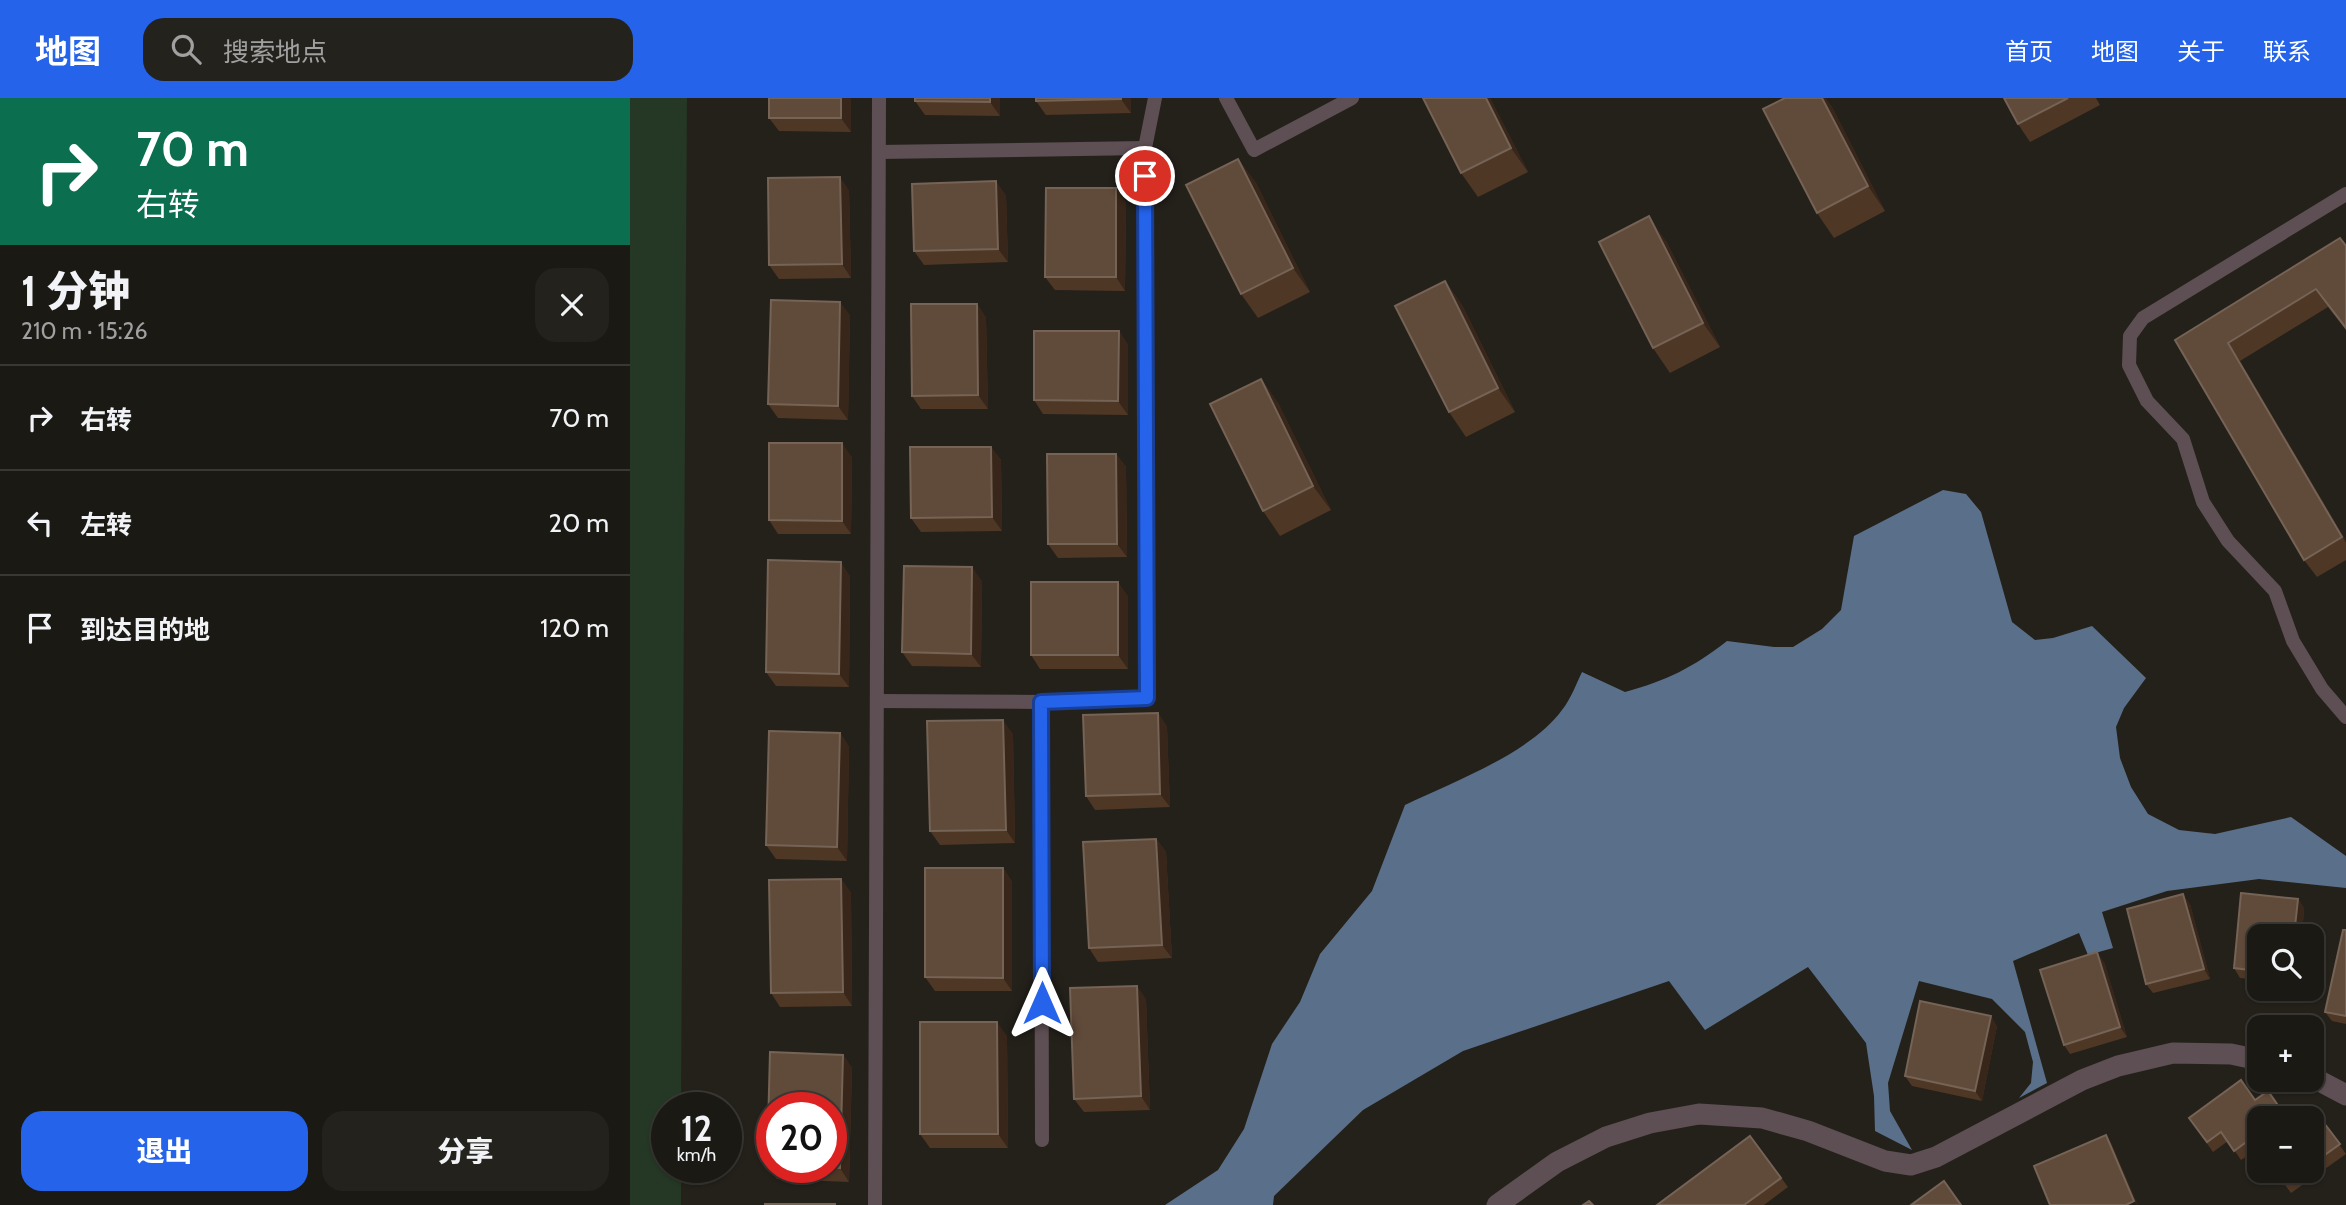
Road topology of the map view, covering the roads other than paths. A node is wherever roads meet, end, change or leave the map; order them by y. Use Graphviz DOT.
graph roads {
  1 [pos="879,98"];
  2 [pos="1154,98"];
  3 [pos="1226,98"];
  4 [pos="1352,98"];
  5 [pos="1144,148"];
  6 [pos="879,152"];
  7 [pos="2346,194"];
  8 [pos="877,701"];
  9 [pos="1041,702"];
  10 [pos="2346,717"];
  11 [pos="2247,1057"];
  12 [pos="2324,1083"];
  13 [pos="2346,1095"];
  14 [pos="1042,1140"];
  15 [pos="875,1205"];
  16 [pos="1496,1205"];
  1 -- 6 [label="lane"];
  2 -- 5 [label="lane"];
  3 -- 4 [label="lane"];
  5 -- 6 [label="lane"];
  5 -- 9 [label="lane"];
  6 -- 8 [label="lane"];
  7 -- 10 [label="lane"];
  8 -- 9 [label="lane"];
  8 -- 15 [label="lane"];
  9 -- 14 [label="lane"];
  11 -- 16 [label="street"];
  12 -- 13 [label="street"];
}
